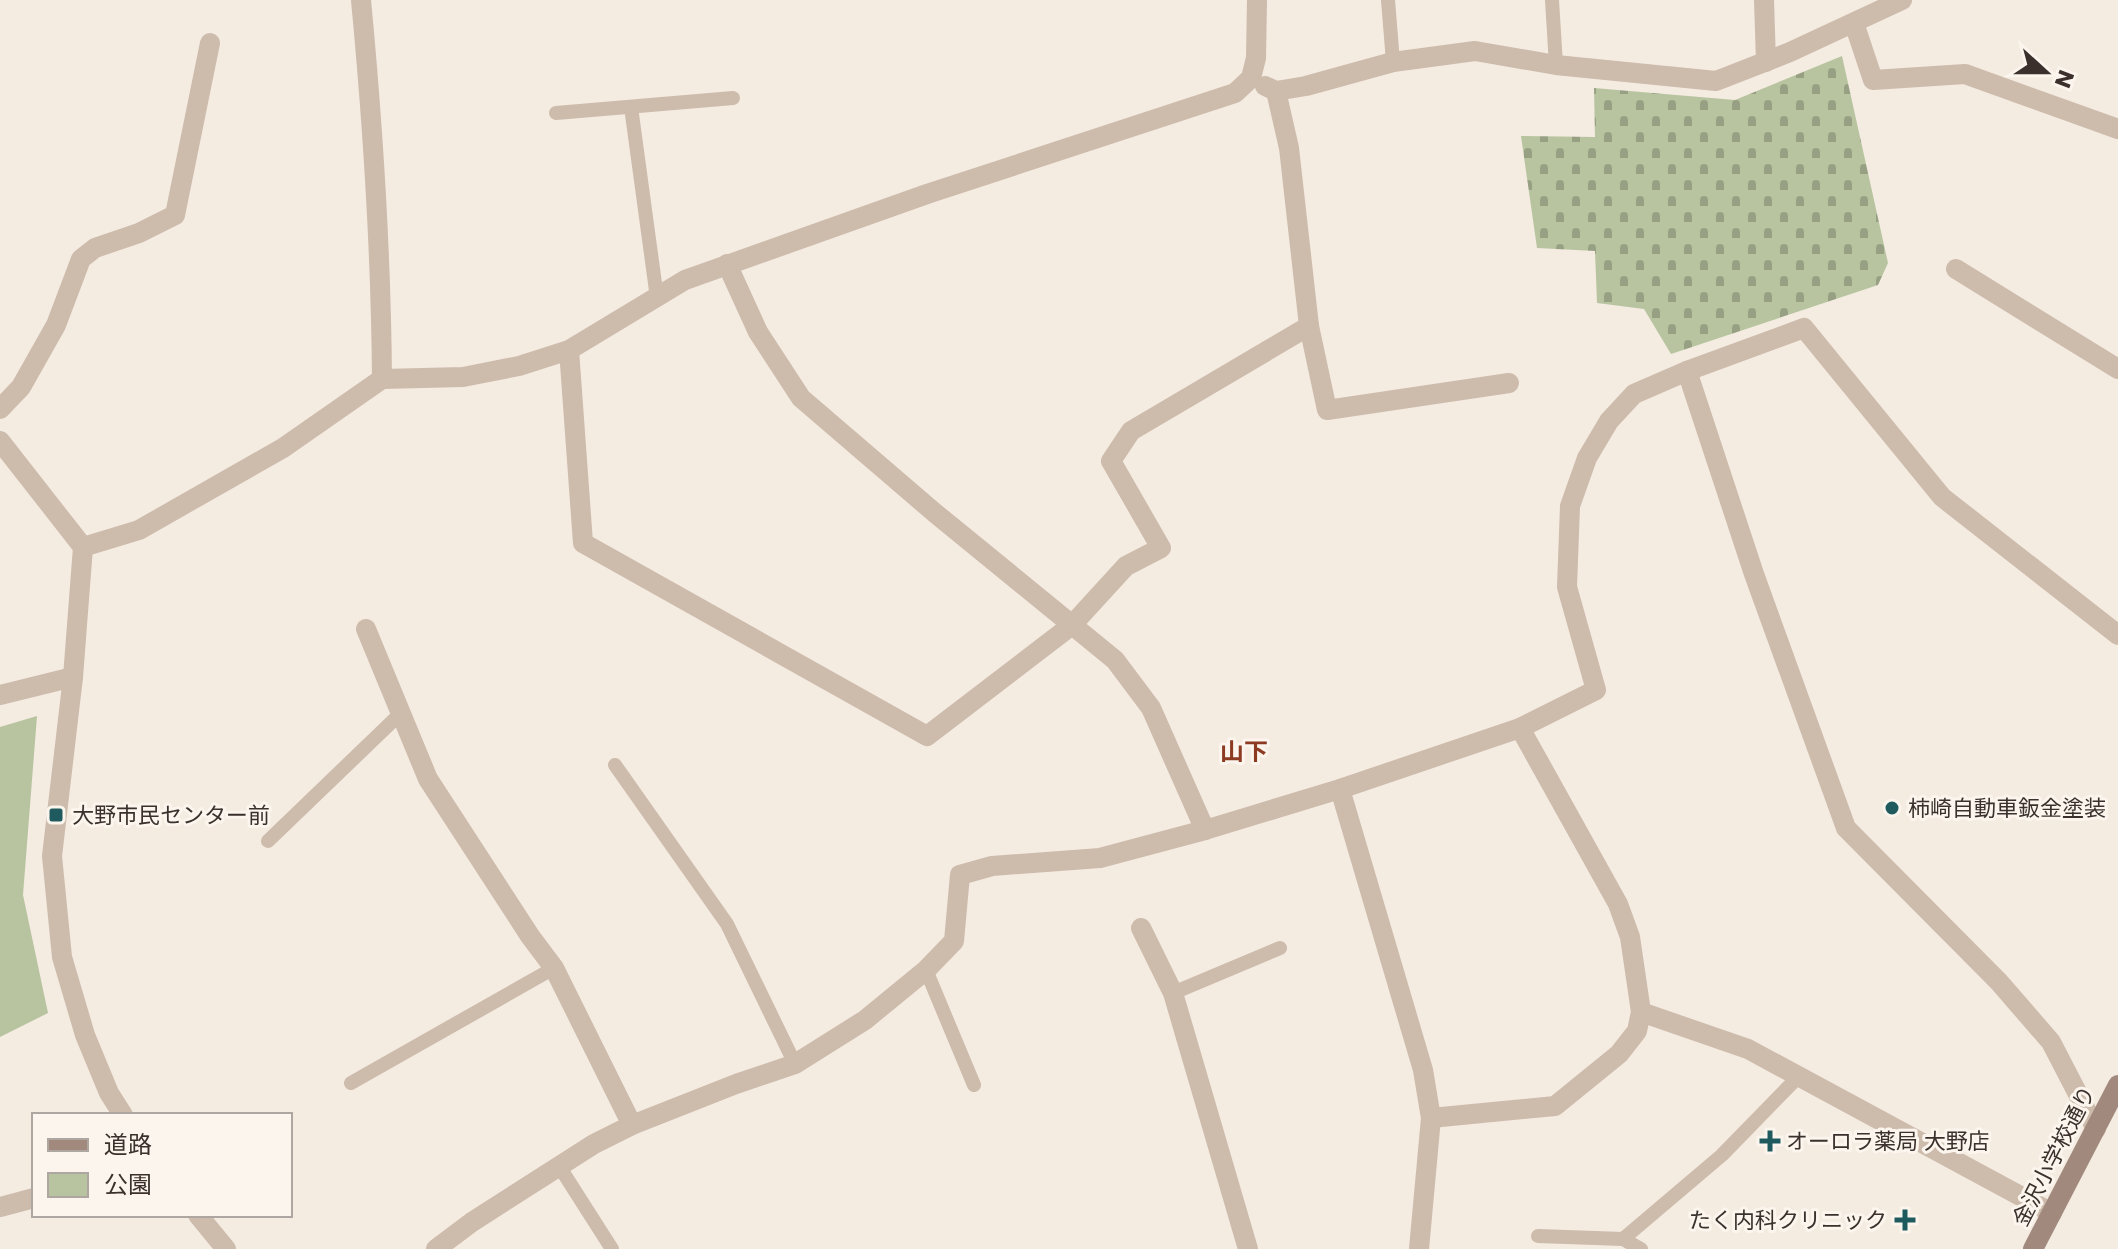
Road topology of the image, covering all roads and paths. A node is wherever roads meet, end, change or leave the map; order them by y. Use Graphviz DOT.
graph roads {
  1 [pos="361,0"];
  2 [pos="1257,0"];
  3 [pos="1388,0"];
  4 [pos="1552,0"];
  5 [pos="1764,0"];
  6 [pos="1902,0"];
  7 [pos="1854,23"];
  8 [pos="210,43"];
  9 [pos="1393,62"];
  10 [pos="1766,62"];
  11 [pos="1556,65"];
  12 [pos="1251,78"];
  13 [pos="1276,91"];
  14 [pos="733,98"];
  15 [pos="631,107"];
  16 [pos="556,113"];
  17 [pos="2118,129"];
  18 [pos="727,264"];
  19 [pos="1956,269"];
  20 [pos="657,298"];
  21 [pos="1309,326"];
  22 [pos="569,350"];
  23 [pos="2118,369"];
  24 [pos="1687,371"];
  25 [pos="382,379"];
  26 [pos="1509,383"];
  27 [pos="0,409"];
  28 [pos="0,441"];
  29 [pos="83,547"];
  30 [pos="1072,625"];
  31 [pos="366,629"];
  32 [pos="2118,635"];
  33 [pos="73,677"];
  34 [pos="0,695"];
  35 [pos="401,713"];
  36 [pos="1520,728"];
  37 [pos="615,765"];
  38 [pos="1340,789"];
  39 [pos="1205,830"];
  40 [pos="268,841"];
  41 [pos="1141,928"];
  42 [pos="1280,948"];
  43 [pos="554,968"];
  44 [pos="926,970"];
  45 [pos="1173,993"];
  46 [pos="1641,1012"];
  47 [pos="795,1064"];
  48 [pos="1799,1076"];
  49 [pos="351,1083"];
  50 [pos="974,1085"];
  51 [pos="2118,1085"];
  52 [pos="122,1113"];
  53 [pos="1431,1118"];
  54 [pos="632,1125"];
  55 [pos="2096,1129"];
  56 [pos="559,1166"];
  57 [pos="32,1199"];
  58 [pos="0,1207"];
  59 [pos="2052,1213"];
  60 [pos="200,1217"];
  61 [pos="1538,1236"];
  62 [pos="1623,1239"];
  63 [pos="226,1249"];
  64 [pos="436,1249"];
  65 [pos="612,1249"];
  66 [pos="1248,1249"];
  67 [pos="1419,1249"];
  68 [pos="1641,1249"];
  69 [pos="2033,1249"];
  1 -- 25 [label="street"];
  2 -- 12 [label="street"];
  3 -- 9 [label="lane"];
  4 -- 11 [label="lane"];
  5 -- 10 [label="street"];
  6 -- 7 [label="street"];
  7 -- 10 [label="street"];
  7 -- 17 [label="street"];
  8 -- 27 [label="street"];
  9 -- 11 [label="street"];
  9 -- 13 [label="street"];
  10 -- 11 [label="street"];
  12 -- 13 [label="street"];
  12 -- 18 [label="street"];
  13 -- 21 [label="street"];
  14 -- 15 [label="lane"];
  15 -- 16 [label="lane"];
  15 -- 20 [label="lane"];
  18 -- 20 [label="street"];
  18 -- 30 [label="street"];
  19 -- 23 [label="street"];
  20 -- 22 [label="street"];
  21 -- 26 [label="street"];
  21 -- 30 [label="street"];
  22 -- 25 [label="street"];
  22 -- 30 [label="street"];
  24 -- 32 [label="street"];
  24 -- 36 [label="street"];
  24 -- 55 [label="street"];
  25 -- 29 [label="street"];
  28 -- 29 [label="street"];
  29 -- 33 [label="street"];
  30 -- 39 [label="street"];
  31 -- 35 [label="street"];
  33 -- 34 [label="street"];
  33 -- 52 [label="street"];
  35 -- 40 [label="lane"];
  35 -- 43 [label="street"];
  36 -- 38 [label="street"];
  36 -- 46 [label="street"];
  37 -- 47 [label="lane"];
  38 -- 39 [label="street"];
  38 -- 53 [label="street"];
  39 -- 44 [label="street"];
  41 -- 45 [label="street"];
  42 -- 45 [label="lane"];
  43 -- 49 [label="lane"];
  43 -- 54 [label="street"];
  44 -- 47 [label="street"];
  44 -- 50 [label="lane"];
  45 -- 66 [label="street"];
  46 -- 48 [label="street"];
  46 -- 53 [label="street"];
  47 -- 54 [label="street"];
  48 -- 59 [label="street"];
  48 -- 62 [label="lane"];
  51 -- 55 [label="street, 金沢小学校通り"];
  53 -- 67 [label="street"];
  54 -- 56 [label="street"];
  55 -- 59 [label="street, 金沢小学校通り"];
  56 -- 64 [label="street"];
  56 -- 65 [label="lane"];
  57 -- 58 [label="street"];
  59 -- 69 [label="street, 金沢小学校通り"];
  60 -- 63 [label="street"];
  61 -- 62 [label="lane"];
  62 -- 68 [label="lane"];
}
